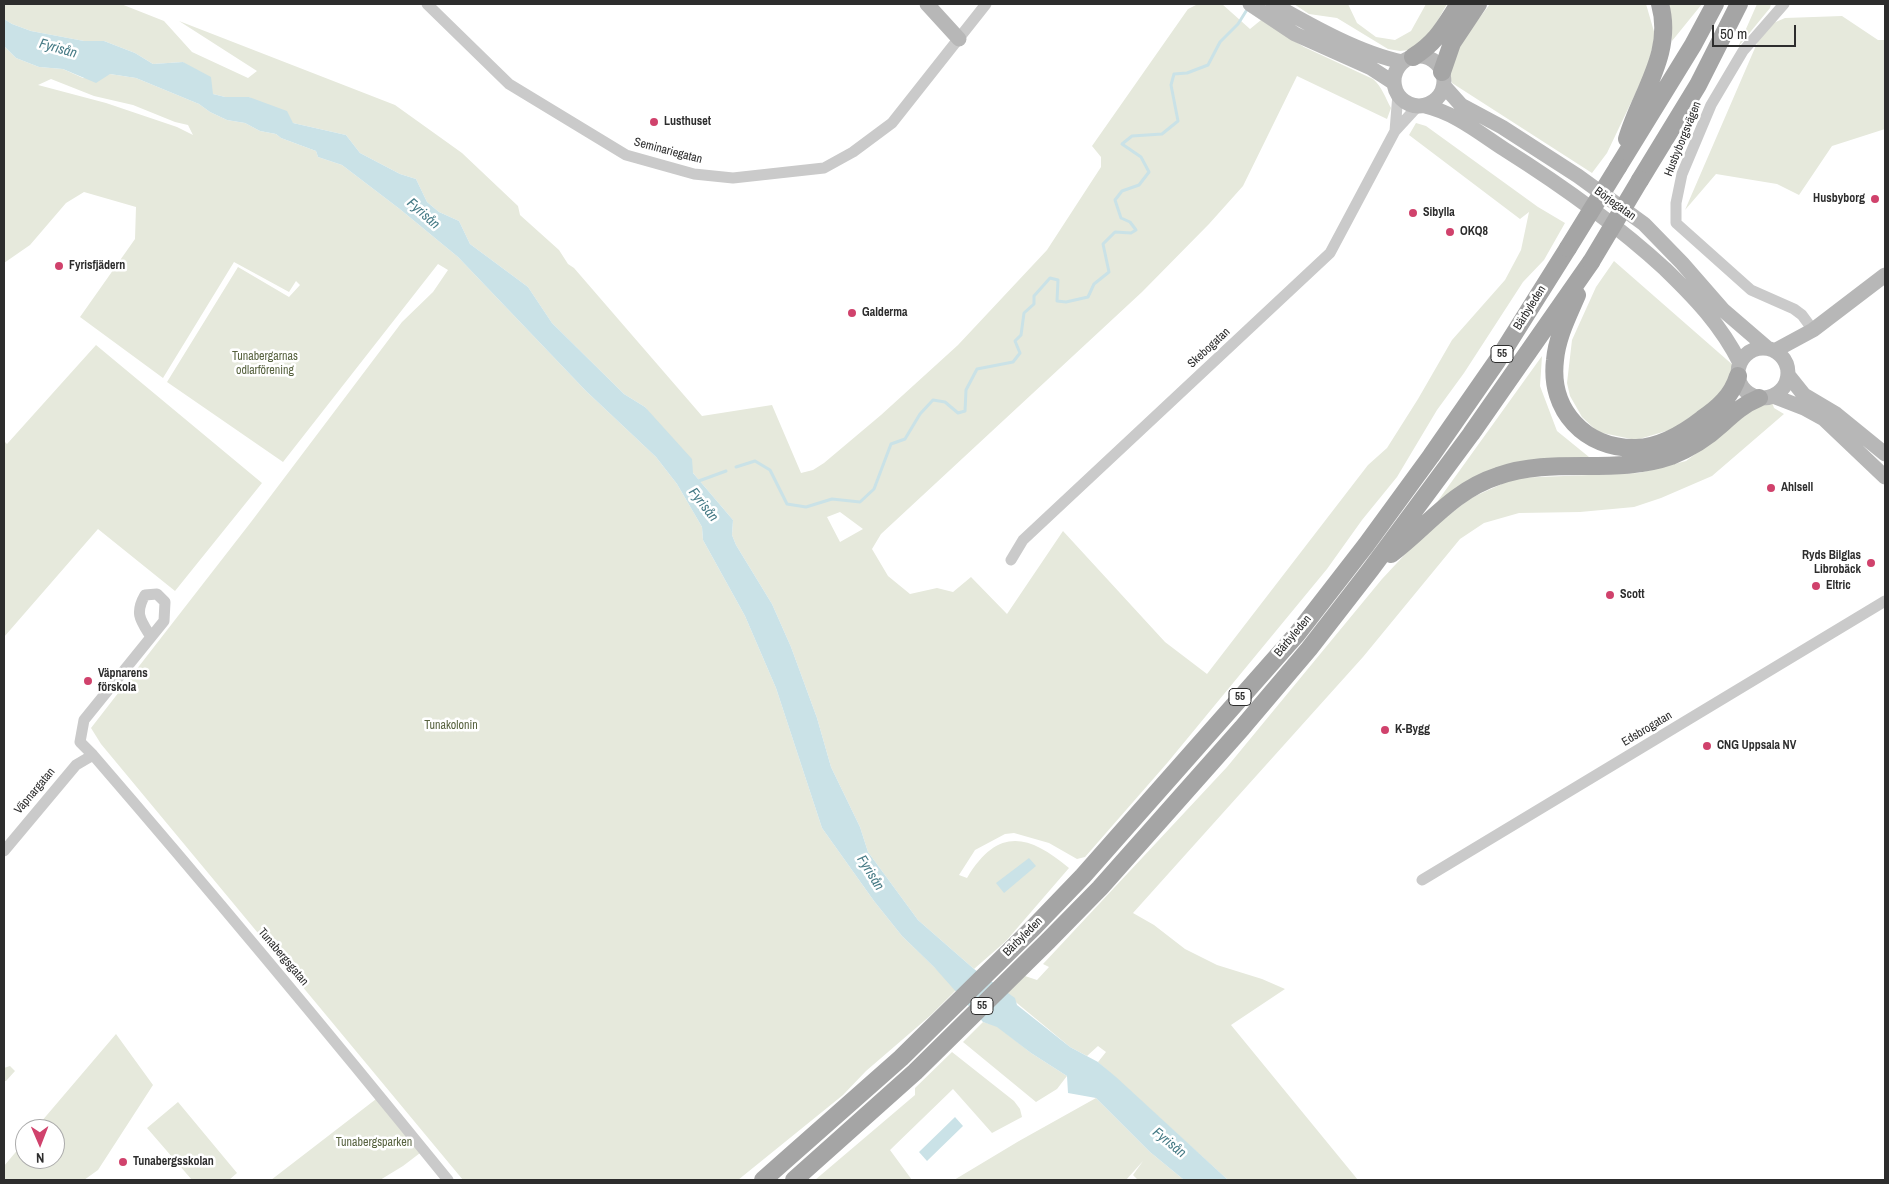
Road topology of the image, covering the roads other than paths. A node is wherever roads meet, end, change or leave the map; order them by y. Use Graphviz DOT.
graph roads {
  1 [pos="427,4"];
  2 [pos="926,4"];
  3 [pos="986,4"];
  4 [pos="1459,4"];
  5 [pos="1478,4"];
  6 [pos="1660,4"];
  7 [pos="1715,4"];
  8 [pos="1738,4"];
  9 [pos="1784,4"];
  10 [pos="1261,7"];
  11 [pos="958,39"];
  12 [pos="1408,60"];
  13 [pos="1443,79"];
  14 [pos="1396,89"];
  15 [pos="1422,106"];
  16 [pos="1395,131"];
  17 [pos="1618,168"];
  18 [pos="1591,262"];
  19 [pos="1885,275"];
  20 [pos="1813,330"];
  21 [pos="1779,359"];
  22 [pos="1739,370"];
  23 [pos="1766,397"];
  24 [pos="1885,454"];
  25 [pos="1885,477"];
  26 [pos="1012,560"];
  27 [pos="1371,569"];
  28 [pos="1885,600"];
  29 [pos="151,638"];
  30 [pos="93,755"];
  31 [pos="4,851"];
  32 [pos="1422,880"];
  33 [pos="448,1180"];
  34 [pos="763,1180"];
  35 [pos="794,1180"];
  1 -- 11 [label="street, Seminariegatan"];
  2 -- 11 [label="main road"];
  3 -- 11 [label="street, Seminariegatan"];
  4 -- 12 [label="main road"];
  5 -- 13 [label="main road"];
  6 -- 17 [label="main road"];
  7 -- 17 [label="main road, Bärbyleden / 55"];
  8 -- 18 [label="main road, Bärbyleden / 55, bridge"];
  9 -- 20 [label="street, Husbyborgsvägen"];
  10 -- 12 [label="main road"];
  10 -- 14 [label="main road"];
  12 -- 13 [label="main road"];
  12 -- 14 [label="main road"];
  13 -- 15 [label="main road"];
  13 -- 21 [label="main road, Börjegatan"];
  14 -- 15 [label="main road"];
  14 -- 16 [label="street, Skebogatan"];
  15 -- 16 [label="street, Skebogatan"];
  15 -- 22 [label="main road, Börjegatan"];
  16 -- 26 [label="street, Skebogatan"];
  17 -- 34 [label="main road, Bärbyleden / 55, bridge"];
  18 -- 22 [label="main road"];
  18 -- 27 [label="main road, Bärbyleden / 55"];
  19 -- 20 [label="main road"];
  20 -- 21 [label="main road"];
  21 -- 22 [label="main road"];
  21 -- 23 [label="main road"];
  21 -- 24 [label="main road, Börjegatan"];
  22 -- 23 [label="main road"];
  23 -- 25 [label="main road"];
  23 -- 27 [label="main road"];
  27 -- 35 [label="main road, Bärbyleden / 55"];
  28 -- 32 [label="street, Edsbrogatan"];
  29 -- 30 [label="street, Tunabergsgatan"];
  30 -- 31 [label="street, Väpnargatan"];
  30 -- 33 [label="street, Tunabergsgatan"];
}
